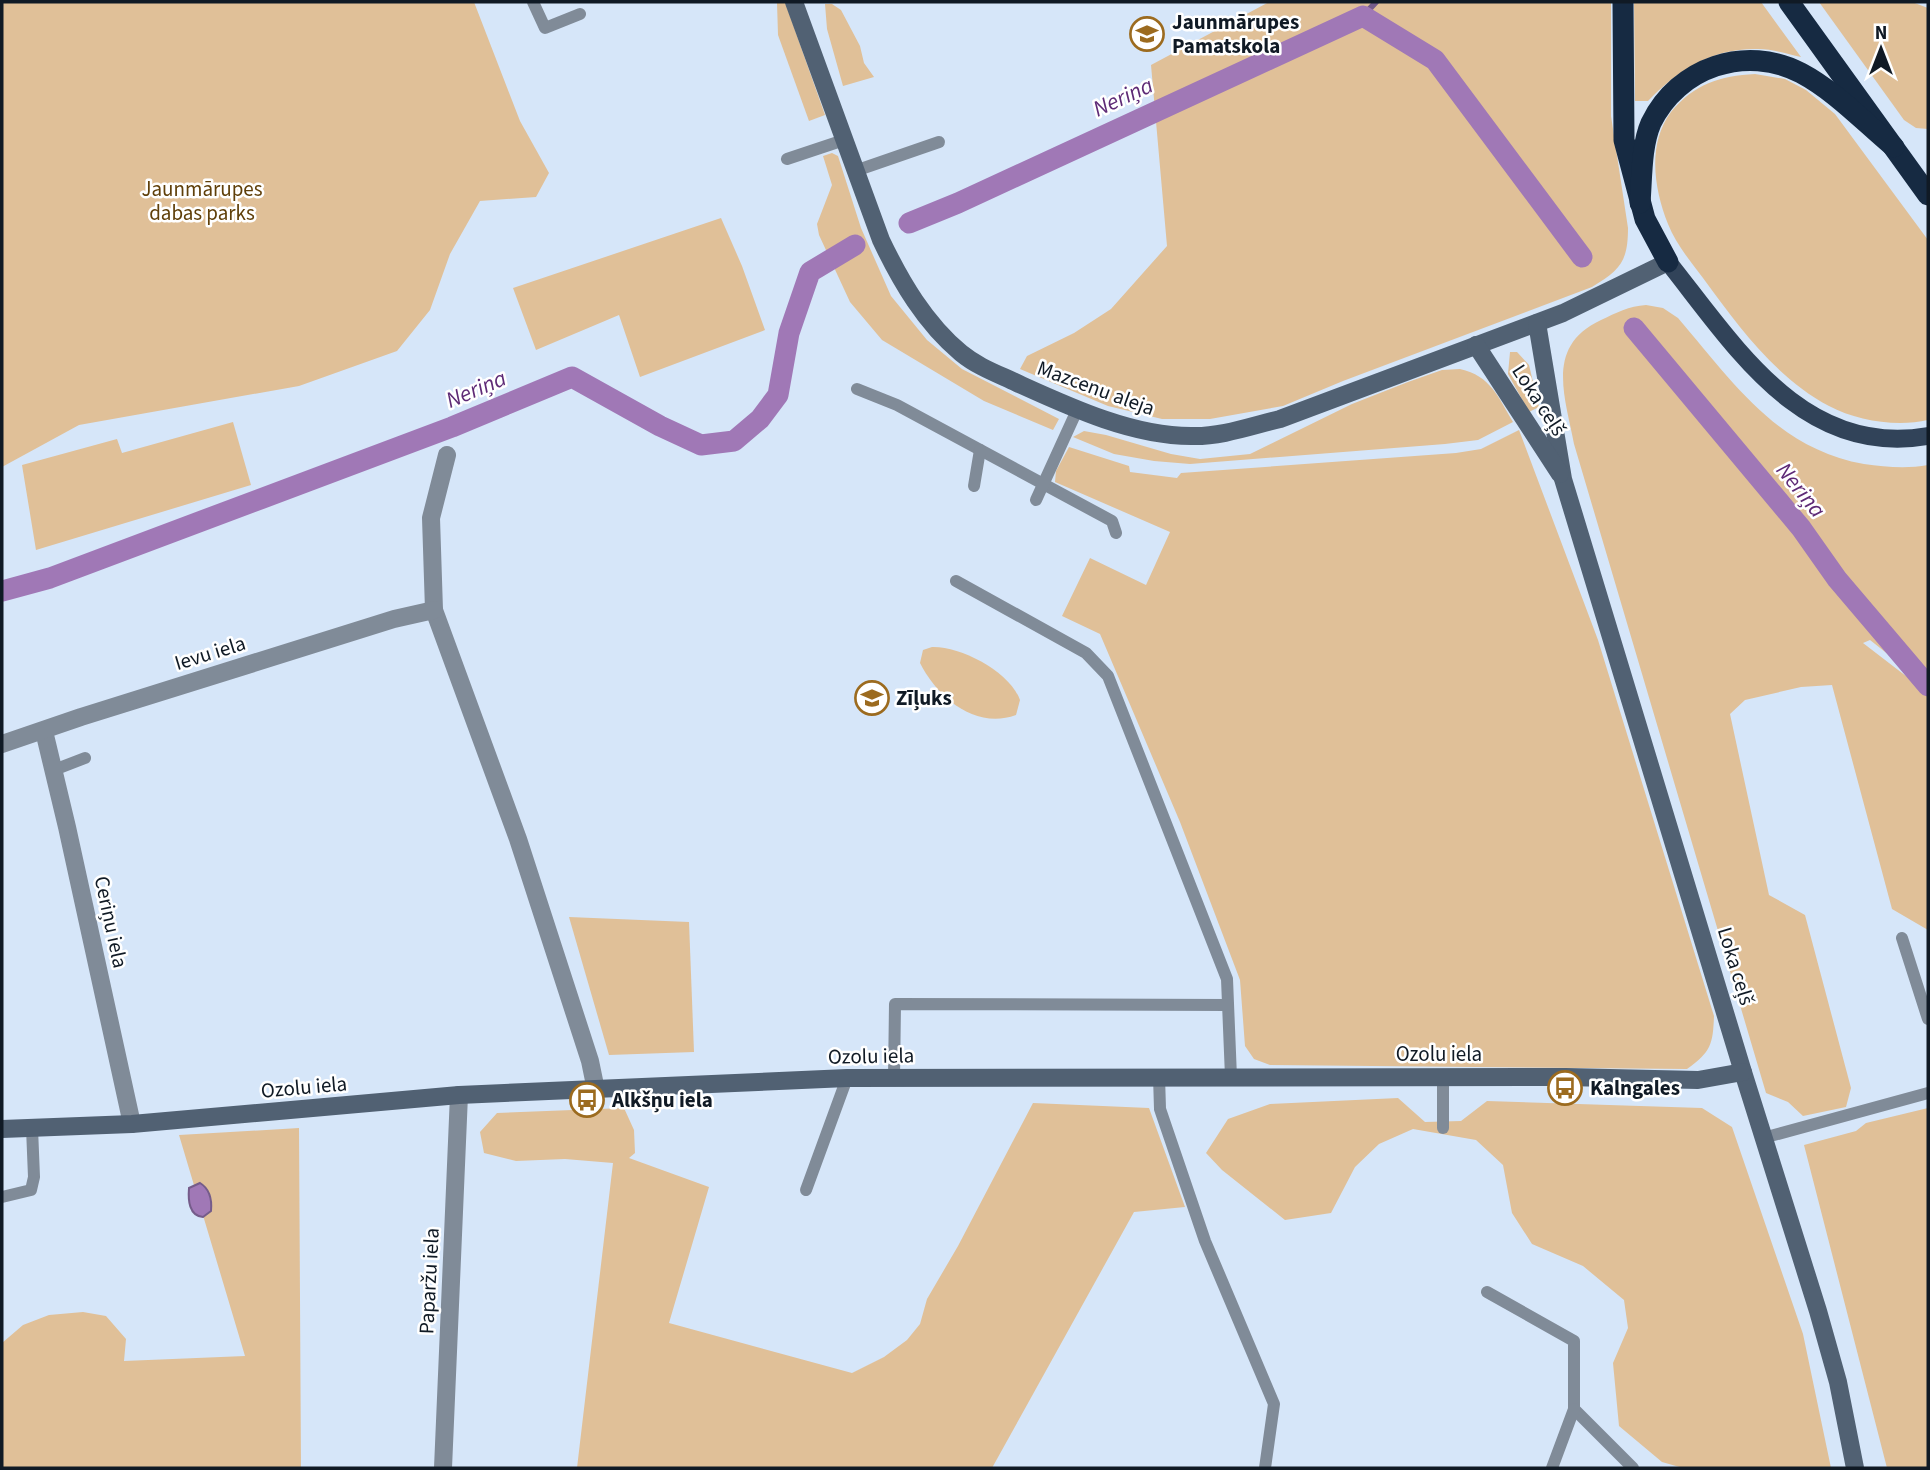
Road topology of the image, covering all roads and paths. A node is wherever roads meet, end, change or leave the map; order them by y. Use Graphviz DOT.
graph roads {
  1 [pos="533,2"];
  2 [pos="794,2"];
  3 [pos="1623,2"];
  4 [pos="1789,2"];
  5 [pos="580,14"];
  6 [pos="844,140"];
  7 [pos="939,142"];
  8 [pos="1894,147"];
  9 [pos="787,159"];
  10 [pos="855,171"];
  11 [pos="1928,195"];
  12 [pos="1640,203"];
  13 [pos="1668,262"];
  14 [pos="1537,323"];
  15 [pos="1476,345"];
  16 [pos="857,389"];
  17 [pos="1078,408"];
  18 [pos="1928,436"];
  19 [pos="980,450"];
  20 [pos="447,455"];
  21 [pos="1563,479"];
  22 [pos="1044,482"];
  23 [pos="974,486"];
  24 [pos="1036,500"];
  25 [pos="1116,533"];
  26 [pos="956,581"];
  27 [pos="434,610"];
  28 [pos="44,731"];
  29 [pos="2,744"];
  30 [pos="85,758"];
  31 [pos="54,770"];
  32 [pos="1902,938"];
  33 [pos="1228,1005"];
  34 [pos="1928,1019"];
  35 [pos="1743,1072"];
  36 [pos="1159,1076"];
  37 [pos="1231,1077"];
  38 [pos="1443,1077"];
  39 [pos="847,1078"];
  40 [pos="894,1078"];
  41 [pos="596,1090"];
  42 [pos="1928,1093"];
  43 [pos="459,1095"];
  44 [pos="132,1124"];
  45 [pos="32,1128"];
  46 [pos="1443,1128"];
  47 [pos="2,1129"];
  48 [pos="1763,1138"];
  49 [pos="806,1190"];
  50 [pos="2,1197"];
  51 [pos="1487,1292"];
  52 [pos="1574,1409"];
  53 [pos="443,1468"];
  54 [pos="1265,1468"];
  55 [pos="1552,1468"];
  56 [pos="1633,1468"];
  57 [pos="1855,1468"];
  1 -- 5 [label="lane"];
  2 -- 6 [label="main road, Mazcenu aleja"];
  3 -- 12 [label="highway"];
  4 -- 8 [label="highway"];
  6 -- 9 [label="lane"];
  6 -- 10 [label="main road, Mazcenu aleja"];
  7 -- 10 [label="lane"];
  8 -- 11 [label="highway"];
  8 -- 12 [label="highway"];
  10 -- 17 [label="main road, Mazcenu aleja"];
  12 -- 13 [label="highway"];
  13 -- 14 [label="main road, Mazcenu aleja"];
  13 -- 18 [label="main road"];
  14 -- 15 [label="main road, Mazcenu aleja"];
  14 -- 21 [label="main road, Loka ceļš"];
  15 -- 17 [label="main road, Mazcenu aleja"];
  15 -- 21 [label="main road, Loka ceļš"];
  16 -- 19 [label="lane"];
  17 -- 22 [label="lane"];
  19 -- 22 [label="lane"];
  19 -- 23 [label="lane"];
  20 -- 27 [label="street"];
  21 -- 35 [label="main road, Loka ceļš"];
  22 -- 24 [label="lane"];
  22 -- 25 [label="lane"];
  26 -- 33 [label="lane"];
  27 -- 28 [label="street, Ievu iela"];
  27 -- 41 [label="street"];
  28 -- 29 [label="street, Ievu iela"];
  28 -- 31 [label="street, Ceriņu iela"];
  30 -- 31 [label="lane"];
  31 -- 44 [label="street, Ceriņu iela"];
  32 -- 34 [label="lane"];
  33 -- 37 [label="lane"];
  33 -- 40 [label="lane"];
  35 -- 38 [label="main road, Ozolu iela"];
  35 -- 48 [label="main road, Loka ceļš"];
  36 -- 37 [label="main road, Ozolu iela"];
  36 -- 40 [label="main road, Ozolu iela"];
  36 -- 54 [label="lane"];
  37 -- 38 [label="main road, Ozolu iela"];
  38 -- 46 [label="lane"];
  39 -- 40 [label="main road, Ozolu iela"];
  39 -- 41 [label="main road, Ozolu iela"];
  39 -- 49 [label="lane"];
  41 -- 43 [label="main road, Ozolu iela"];
  42 -- 48 [label="lane"];
  43 -- 44 [label="main road, Ozolu iela"];
  43 -- 53 [label="street, Paparžu iela"];
  44 -- 45 [label="main road, Ozolu iela"];
  45 -- 47 [label="main road, Ozolu iela"];
  45 -- 50 [label="lane"];
  48 -- 57 [label="main road, Loka ceļš"];
  51 -- 52 [label="lane"];
  52 -- 55 [label="lane"];
  52 -- 56 [label="lane"];
}
